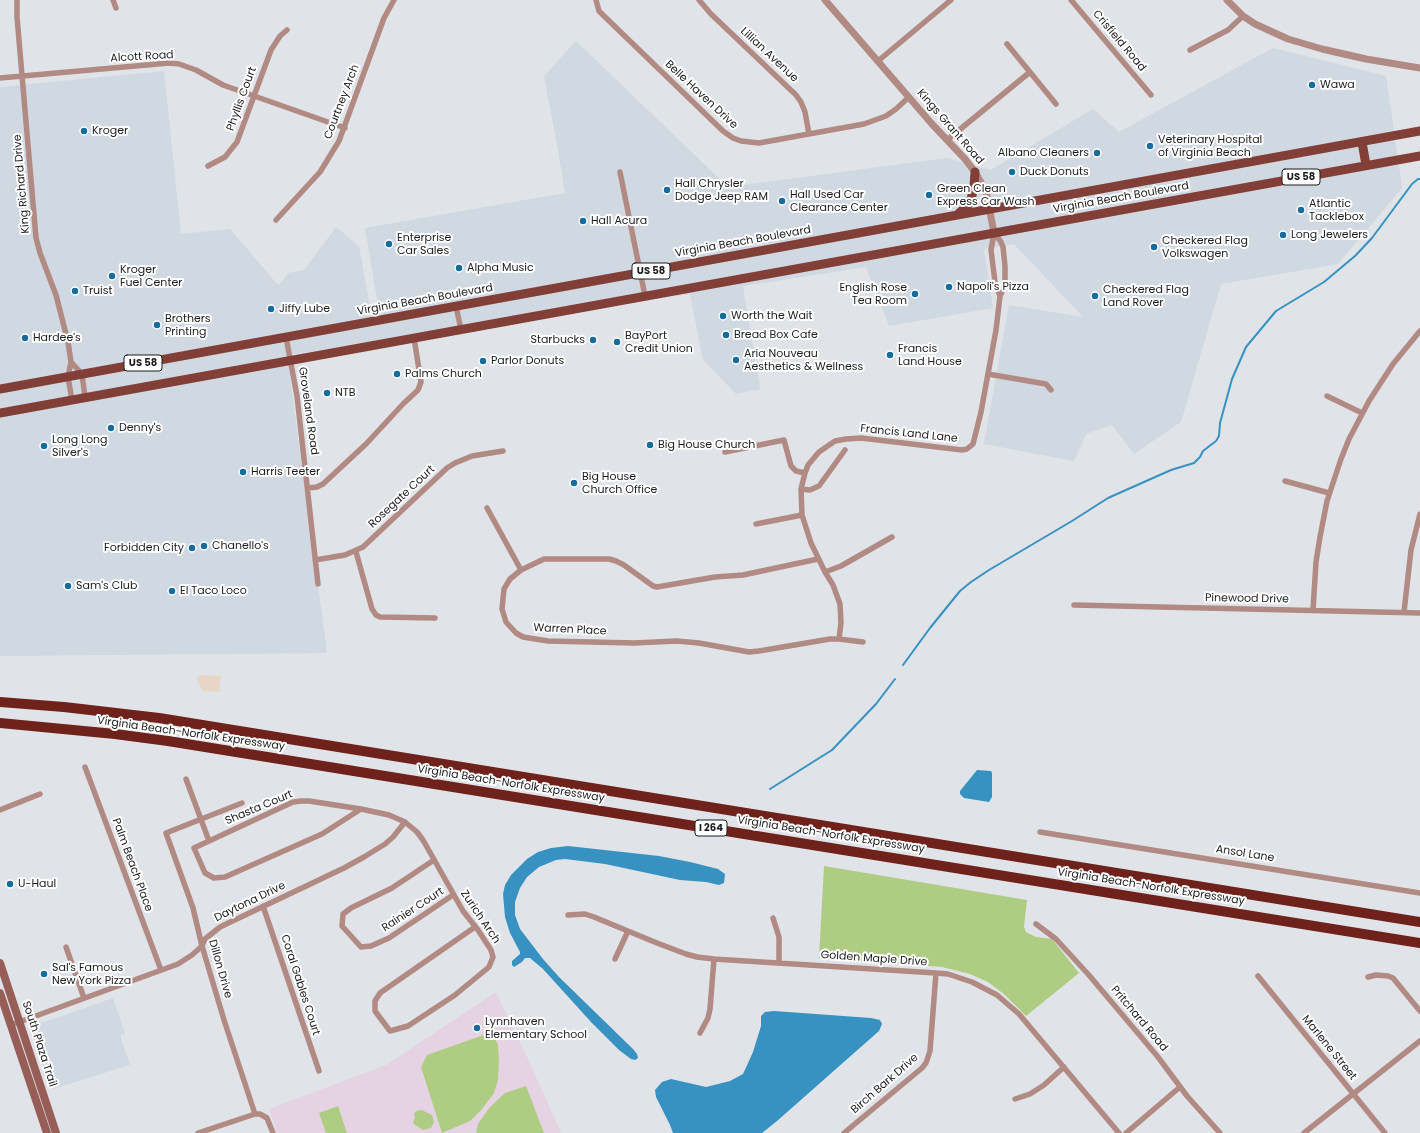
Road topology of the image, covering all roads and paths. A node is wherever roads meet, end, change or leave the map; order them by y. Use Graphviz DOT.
graph roads {
  1 [pos="17,0"];
  2 [pos="113,0"];
  3 [pos="394,0"];
  4 [pos="596,0"];
  5 [pos="699,0"];
  6 [pos="826,0"];
  7 [pos="951,0"];
  8 [pos="1071,0"];
  9 [pos="1226,0"];
  10 [pos="116,8"];
  11 [pos="1243,16"];
  12 [pos="287,30"];
  13 [pos="1007,44"];
  14 [pos="1190,50"];
  15 [pos="878,61"];
  16 [pos="1420,68"];
  17 [pos="1030,72"];
  18 [pos="22,76"];
  19 [pos="0,78"];
  20 [pos="1151,95"];
  21 [pos="254,96"];
  22 [pos="909,97"];
  23 [pos="1056,104"];
  24 [pos="345,128"];
  25 [pos="1420,131"];
  26 [pos="809,134"];
  27 [pos="947,140"];
  28 [pos="1362,142"];
  29 [pos="1420,156"];
  30 [pos="1366,165"];
  31 [pos="208,166"];
  32 [pos="620,172"];
  33 [pos="975,172"];
  34 [pos="990,210"];
  35 [pos="955,216"];
  36 [pos="276,220"];
  37 [pos="994,233"];
  38 [pos="640,272"];
  39 [pos="645,296"];
  40 [pos="1000,296"];
  41 [pos="456,306"];
  42 [pos="461,330"];
  43 [pos="1420,332"];
  44 [pos="286,337"];
  45 [pos="414,338"];
  46 [pos="290,360"];
  47 [pos="71,362"];
  48 [pos="82,374"];
  49 [pos="988,374"];
  50 [pos="68,376"];
  51 [pos="0,389"];
  52 [pos="1050,390"];
  53 [pos="1326,396"];
  54 [pos="85,397"];
  55 [pos="72,400"];
  56 [pos="981,411"];
  57 [pos="0,413"];
  58 [pos="1362,413"];
  59 [pos="503,450"];
  60 [pos="845,450"];
  61 [pos="725,452"];
  62 [pos="805,473"];
  63 [pos="1286,481"];
  64 [pos="308,488"];
  65 [pos="801,489"];
  66 [pos="1330,493"];
  67 [pos="487,508"];
  68 [pos="1420,514"];
  69 [pos="802,515"];
  70 [pos="756,524"];
  71 [pos="892,537"];
  72 [pos="356,552"];
  73 [pos="818,559"];
  74 [pos="316,560"];
  75 [pos="520,570"];
  76 [pos="825,572"];
  77 [pos="318,584"];
  78 [pos="1074,605"];
  79 [pos="1313,610"];
  80 [pos="1404,612"];
  81 [pos="1420,613"];
  82 [pos="435,618"];
  83 [pos="839,639"];
  84 [pos="863,642"];
  85 [pos="0,702"];
  86 [pos="0,723"];
  87 [pos="85,767"];
  88 [pos="186,779"];
  89 [pos="40,794"];
  90 [pos="242,803"];
  91 [pos="361,809"];
  92 [pos="0,810"];
  93 [pos="202,820"];
  94 [pos="405,822"];
  95 [pos="1040,832"];
  96 [pos="209,841"];
  97 [pos="434,860"];
  98 [pos="1420,892"];
  99 [pos="453,895"];
  100 [pos="263,906"];
  101 [pos="568,915"];
  102 [pos="773,918"];
  103 [pos="1420,922"];
  104 [pos="1036,924"];
  105 [pos="475,927"];
  106 [pos="628,931"];
  107 [pos="1420,942"];
  108 [pos="202,946"];
  109 [pos="66,947"];
  110 [pos="616,959"];
  111 [pos="714,959"];
  112 [pos="0,962"];
  113 [pos="779,963"];
  114 [pos="160,970"];
  115 [pos="936,973"];
  116 [pos="1258,976"];
  117 [pos="1368,977"];
  118 [pos="0,993"];
  119 [pos="84,998"];
  120 [pos="1420,1011"];
  121 [pos="20,1022"];
  122 [pos="11,1026"];
  123 [pos="700,1033"];
  124 [pos="1420,1041"];
  125 [pos="1064,1067"];
  126 [pos="319,1071"];
  127 [pos="1180,1087"];
  128 [pos="1353,1094"];
  129 [pos="1015,1099"];
  130 [pos="255,1114"];
  131 [pos="47,1133"];
  132 [pos="56,1133"];
  133 [pos="198,1133"];
  134 [pos="273,1133"];
  135 [pos="844,1133"];
  136 [pos="1119,1133"];
  137 [pos="1126,1133"];
  138 [pos="1220,1133"];
  139 [pos="1304,1133"];
  140 [pos="1385,1133"];
  1 -- 18 [label="street, King Richard Drive"];
  2 -- 10 [label="street"];
  3 -- 24 [label="street, Courtney Arch"];
  4 -- 26 [label="street, Belle Haven Drive"];
  5 -- 26 [label="street, Lillian Avenue"];
  6 -- 15 [label="street, Kings Grant Road"];
  7 -- 15 [label="street"];
  8 -- 20 [label="street, Crisfield Road"];
  9 -- 11 [label="street"];
  11 -- 14 [label="street"];
  11 -- 16 [label="street"];
  12 -- 21 [label="street, Phyllis Court"];
  13 -- 17 [label="street"];
  15 -- 22 [label="street, Kings Grant Road"];
  17 -- 23 [label="street"];
  17 -- 27 [label="street"];
  18 -- 19 [label="street, Alcott Road"];
  18 -- 21 [label="street, Alcott Road"];
  18 -- 47 [label="street, King Richard Drive"];
  21 -- 24 [label="street, Alcott Road"];
  21 -- 31 [label="street, Phyllis Court"];
  22 -- 26 [label="street, Belle Haven Drive"];
  22 -- 27 [label="street, Kings Grant Road"];
  24 -- 36 [label="street, Courtney Arch"];
  25 -- 28 [label="main road, Virginia Beach Boulevard / US 58"];
  27 -- 33 [label="street, Kings Grant Road"];
  28 -- 30 [label="main road"];
  28 -- 34 [label="main road, Virginia Beach Boulevard / US 58"];
  29 -- 30 [label="main road, Virginia Beach Boulevard / US 58"];
  30 -- 37 [label="main road, Virginia Beach Boulevard / US 58"];
  32 -- 38 [label="street"];
  33 -- 34 [label="street, Kings Grant Road"];
  33 -- 35 [label="main road"];
  34 -- 35 [label="main road, Virginia Beach Boulevard / US 58"];
  34 -- 37 [label="street, Kings Grant Road"];
  35 -- 38 [label="main road, Virginia Beach Boulevard / US 58"];
  37 -- 39 [label="main road, Virginia Beach Boulevard / US 58"];
  37 -- 40 [label="street"];
  37 -- 40 [label="street, Kings Grant Road"];
  38 -- 39 [label="street"];
  38 -- 41 [label="main road, Virginia Beach Boulevard / US 58"];
  39 -- 42 [label="main road, Virginia Beach Boulevard / US 58"];
  40 -- 49 [label="street, Kings Grant Road"];
  41 -- 42 [label="street"];
  41 -- 44 [label="main road, Virginia Beach Boulevard / US 58"];
  42 -- 45 [label="main road, Virginia Beach Boulevard / US 58"];
  43 -- 58 [label="street"];
  44 -- 46 [label="street, Groveland Road"];
  44 -- 48 [label="main road, Virginia Beach Boulevard / US 58"];
  45 -- 46 [label="main road, Virginia Beach Boulevard / US 58"];
  45 -- 64 [label="street"];
  46 -- 54 [label="main road, Virginia Beach Boulevard / US 58"];
  46 -- 64 [label="street, Groveland Road"];
  47 -- 48 [label="street"];
  47 -- 50 [label="street, King Richard Drive"];
  48 -- 50 [label="main road, Virginia Beach Boulevard / US 58"];
  48 -- 54 [label="street"];
  49 -- 52 [label="street"];
  49 -- 56 [label="street, Kings Grant Road"];
  50 -- 51 [label="main road, Virginia Beach Boulevard / US 58"];
  50 -- 55 [label="street"];
  53 -- 58 [label="street"];
  54 -- 55 [label="main road, Virginia Beach Boulevard / US 58"];
  55 -- 57 [label="main road, Virginia Beach Boulevard / US 58"];
  56 -- 62 [label="street, Francis Land Lane"];
  58 -- 66 [label="street"];
  59 -- 72 [label="street, Rosegate Court"];
  60 -- 65 [label="street"];
  61 -- 62 [label="street"];
  62 -- 65 [label="street, Francis Land Lane"];
  63 -- 66 [label="street"];
  64 -- 74 [label="street, Groveland Road"];
  65 -- 69 [label="street, Francis Land Lane"];
  66 -- 79 [label="street"];
  67 -- 75 [label="street"];
  68 -- 80 [label="street"];
  69 -- 70 [label="street"];
  69 -- 73 [label="street, Francis Land Lane"];
  71 -- 76 [label="street"];
  72 -- 74 [label="street, Rosegate Court"];
  72 -- 82 [label="street"];
  73 -- 75 [label="street, Warren Place"];
  73 -- 76 [label="street, Francis Land Lane"];
  74 -- 77 [label="street, Groveland Road"];
  75 -- 83 [label="street, Warren Place"];
  76 -- 83 [label="street, Francis Land Lane"];
  78 -- 79 [label="street, Pinewood Drive"];
  79 -- 80 [label="street, Pinewood Drive"];
  80 -- 81 [label="street, Pinewood Drive"];
  83 -- 84 [label="street, Warren Place"];
  85 -- 103 [label="highway, Virginia Beach-Norfolk Expressway / I 264"];
  86 -- 107 [label="highway, Virginia Beach-Norfolk Expressway / I 264"];
  87 -- 114 [label="street, Palm Beach Place"];
  88 -- 93 [label="street"];
  89 -- 92 [label="street"];
  90 -- 93 [label="street, Dillon Drive"];
  91 -- 94 [label="street, Shasta Court"];
  91 -- 96 [label="street, Shasta Court"];
  91 -- 96 [label="street, Shasta Court"];
  93 -- 96 [label="street"];
  93 -- 108 [label="street, Dillon Drive"];
  94 -- 97 [label="street, Zurich Arch"];
  94 -- 100 [label="street, Daytona Drive"];
  95 -- 98 [label="street, Ansol Lane"];
  97 -- 99 [label="street, Zurich Arch"];
  97 -- 99 [label="street, Rainier Court"];
  99 -- 105 [label="street, Zurich Arch"];
  100 -- 108 [label="street, Daytona Drive"];
  100 -- 126 [label="street, Coral Gables Court"];
  101 -- 106 [label="street, Golden Maple Drive"];
  102 -- 113 [label="street"];
  104 -- 127 [label="street, Pritchard Road"];
  105 -- 105 [label="street, Zurich Arch"];
  106 -- 110 [label="street"];
  106 -- 111 [label="street, Golden Maple Drive"];
  108 -- 114 [label="street, Daytona Drive"];
  108 -- 130 [label="street, Dillon Drive"];
  109 -- 119 [label="street"];
  111 -- 113 [label="street, Golden Maple Drive"];
  111 -- 123 [label="street"];
  112 -- 121 [label="main road, South Plaza Trail"];
  113 -- 115 [label="street, Golden Maple Drive"];
  114 -- 119 [label="street, Daytona Drive"];
  115 -- 125 [label="street, Golden Maple Drive"];
  115 -- 135 [label="street, Birch Bark Drive"];
  116 -- 128 [label="street, Marlene Street"];
  117 -- 120 [label="street"];
  118 -- 122 [label="main road, South Plaza Trail"];
  119 -- 121 [label="street, Daytona Drive"];
  121 -- 122 [label="street, Daytona Drive"];
  121 -- 132 [label="main road, South Plaza Trail"];
  122 -- 131 [label="main road, South Plaza Trail"];
  124 -- 128 [label="street"];
  125 -- 129 [label="street"];
  125 -- 136 [label="street, Golden Maple Drive"];
  127 -- 137 [label="street"];
  127 -- 138 [label="street, Pritchard Road"];
  128 -- 139 [label="street"];
  128 -- 140 [label="street, Marlene Street"];
  130 -- 133 [label="street"];
  130 -- 134 [label="street"];
}
